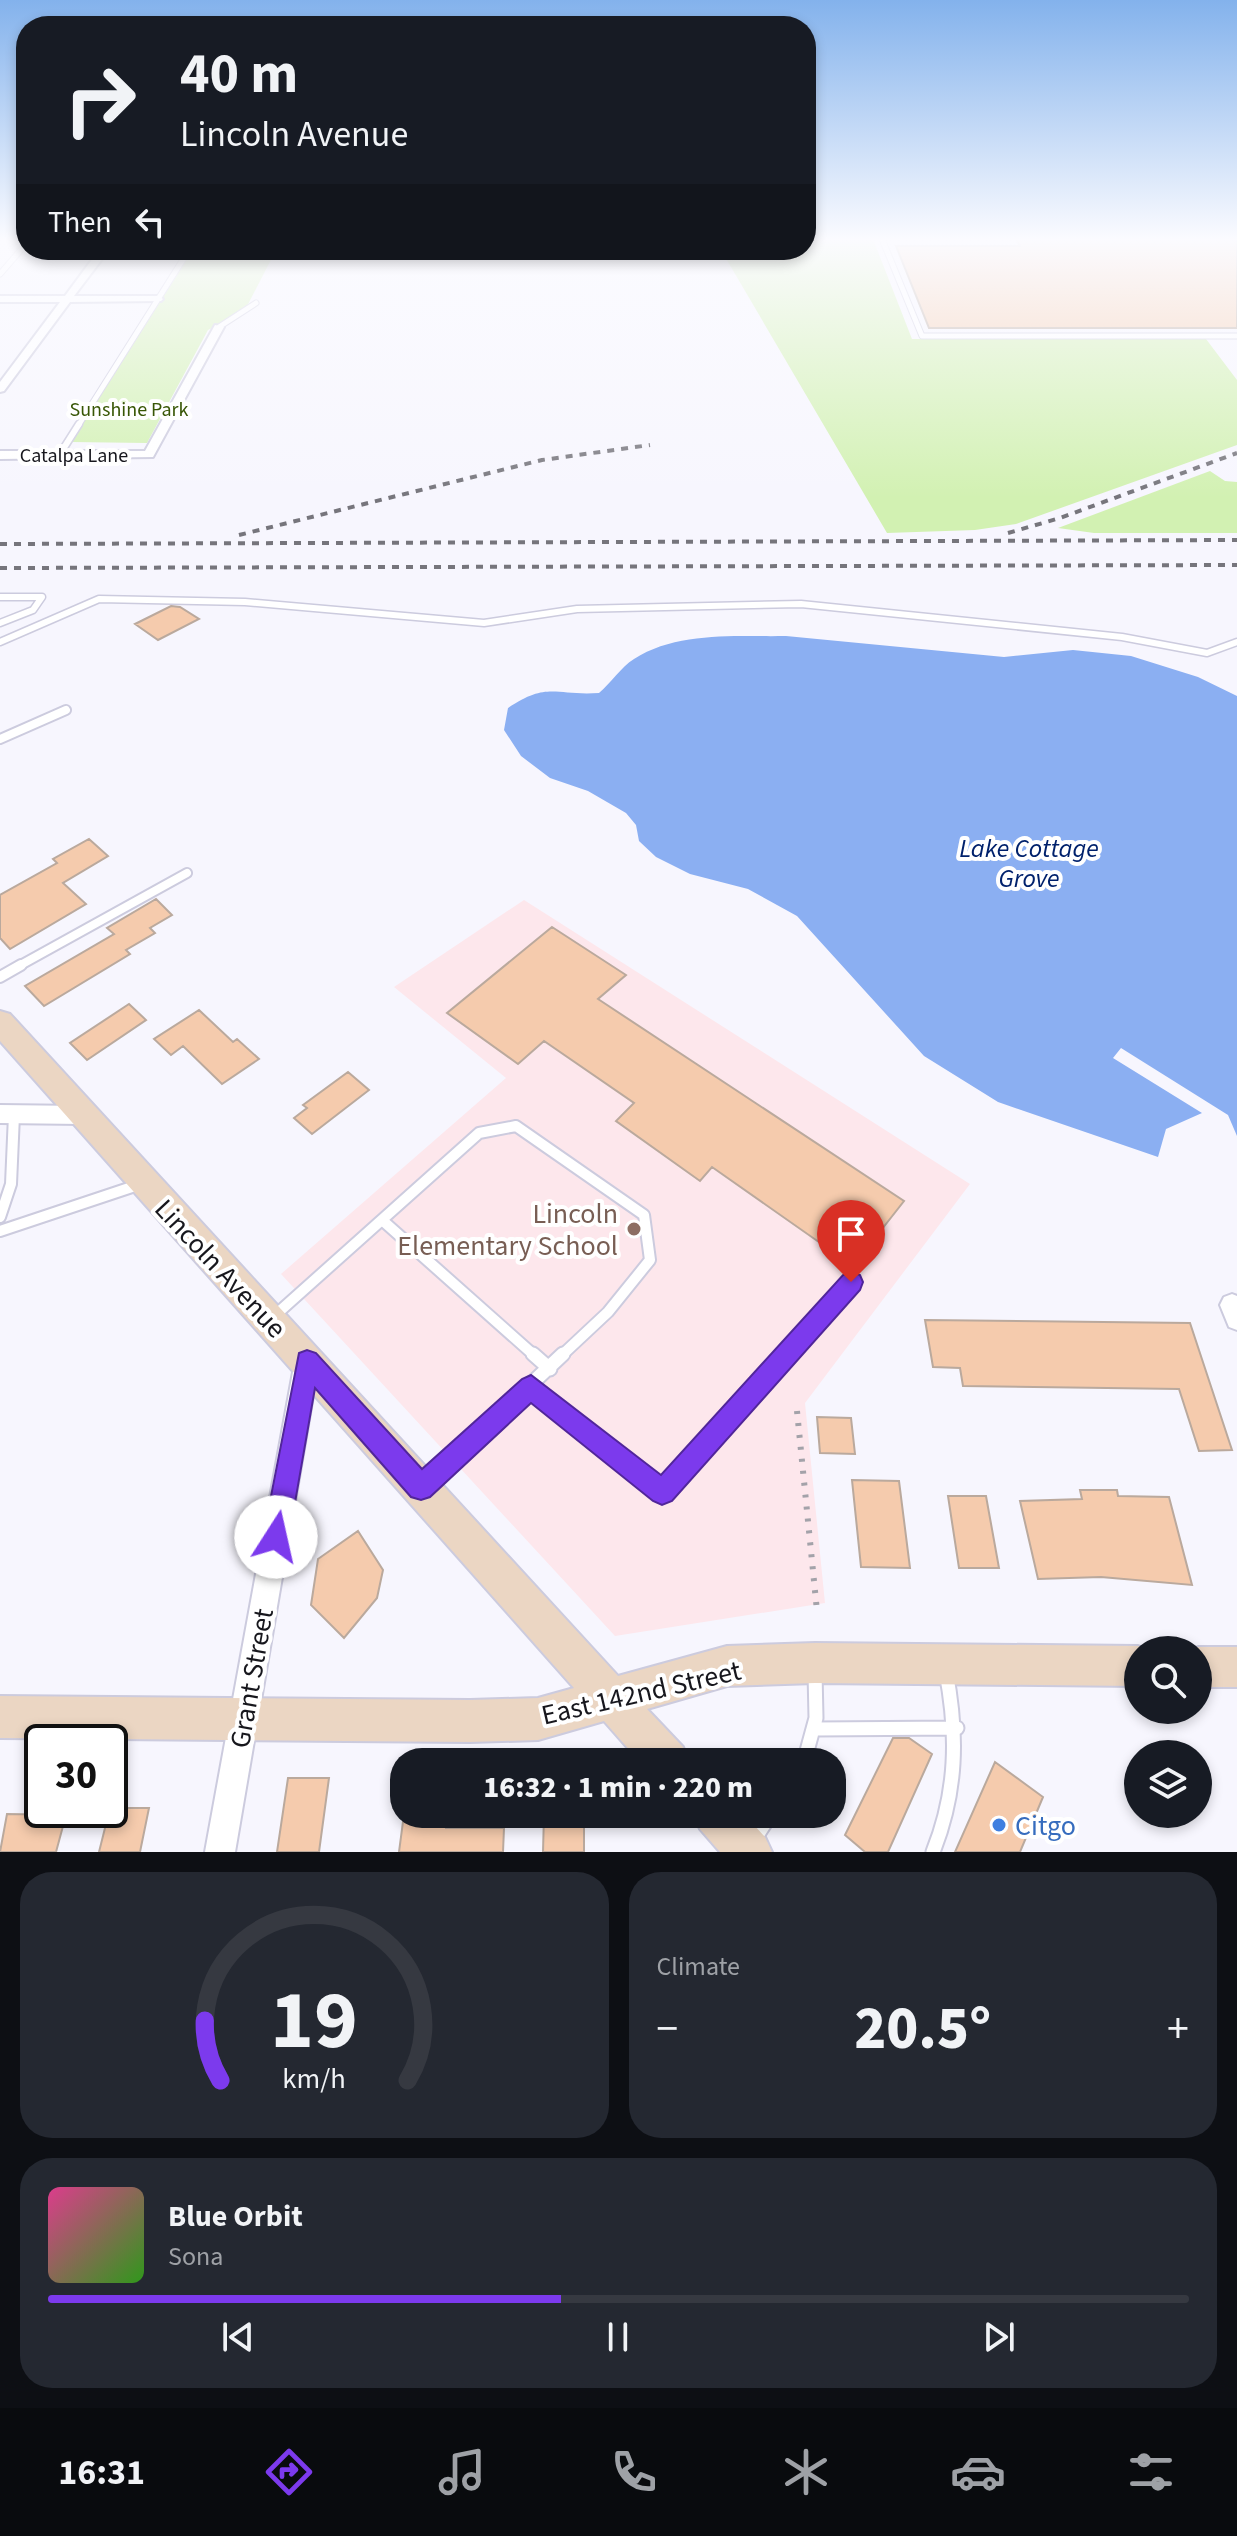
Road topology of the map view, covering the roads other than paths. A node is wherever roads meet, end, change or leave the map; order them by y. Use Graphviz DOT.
graph roads {
  1 [pos="47,325"];
  2 [pos="141,325"];
  3 [pos="918,325"];
  4 [pos="219,327"];
  5 [pos="1237,336"];
  6 [pos="0,389"];
  7 [pos="60,454"];
  8 [pos="0,455"];
  9 [pos="0,597"];
  10 [pos="0,623"];
  11 [pos="0,642"];
  12 [pos="1237,642"];
  13 [pos="66,710"];
  14 [pos="0,739"];
  15 [pos="187,873"];
  16 [pos="0,977"];
  17 [pos="0,1022"];
  18 [pos="7,1114"];
  19 [pos="82,1115"];
  20 [pos="144,1183"];
  21 [pos="0,1217"];
  22 [pos="382,1220"];
  23 [pos="0,1231"];
  24 [pos="851,1282"];
  25 [pos="270,1321"];
  26 [pos="307,1361"];
  27 [pos="550,1369"];
  28 [pos="531,1387"];
  29 [pos="421,1488"];
  30 [pos="815,1663"];
  31 [pos="944,1664"];
  32 [pos="1124,1666"];
  33 [pos="1212,1667"];
  34 [pos="1237,1667"];
  35 [pos="611,1700"];
  36 [pos="0,1717"];
  37 [pos="243,1720"];
  38 [pos="957,1728"];
  39 [pos="816,1729"];
  40 [pos="655,1748"];
  41 [pos="809,1748"];
  42 [pos="727,1828"];
  43 [pos="762,1828"];
  44 [pos="748,1851"];
  45 [pos="220,1852"];
  46 [pos="933,1852"];
  1 -- 6 [label="street"];
  2 -- 7 [label="lane"];
  3 -- 5 [label="lane"];
  4 -- 7 [label="street, Catalpa Lane"];
  7 -- 8 [label="street, Catalpa Lane"];
  9 -- 10 [label="lane"];
  11 -- 12 [label="lane"];
  13 -- 14 [label="lane"];
  15 -- 16 [label="lane"];
  17 -- 19 [label="street, Lincoln Avenue"];
  18 -- 19 [label="street"];
  18 -- 21 [label="lane"];
  19 -- 20 [label="street, Lincoln Avenue"];
  20 -- 23 [label="lane"];
  20 -- 25 [label="street, Lincoln Avenue"];
  22 -- 25 [label="lane"];
  22 -- 27 [label="lane"];
  22 -- 27 [label="lane"];
  24 -- 28 [label="lane"];
  25 -- 26 [label="street, Lincoln Avenue"];
  26 -- 29 [label="street, Lincoln Avenue"];
  26 -- 37 [label="street, Grant Street"];
  27 -- 28 [label="lane"];
  28 -- 29 [label="lane"];
  29 -- 35 [label="street, Lincoln Avenue"];
  30 -- 31 [label="street, East 142nd Street"];
  30 -- 35 [label="street, East 142nd Street"];
  30 -- 39 [label="lane"];
  31 -- 32 [label="street, East 142nd Street"];
  31 -- 38 [label="lane"];
  33 -- 34 [label="street"];
  35 -- 37 [label="street, East 142nd Street"];
  35 -- 40 [label="street, Lincoln Avenue"];
  36 -- 37 [label="street, East 142nd Street"];
  37 -- 45 [label="street, Grant Street"];
  38 -- 39 [label="lane"];
  38 -- 46 [label="lane"];
  39 -- 41 [label="lane"];
  42 -- 44 [label="street"];
  43 -- 44 [label="lane"];
}
